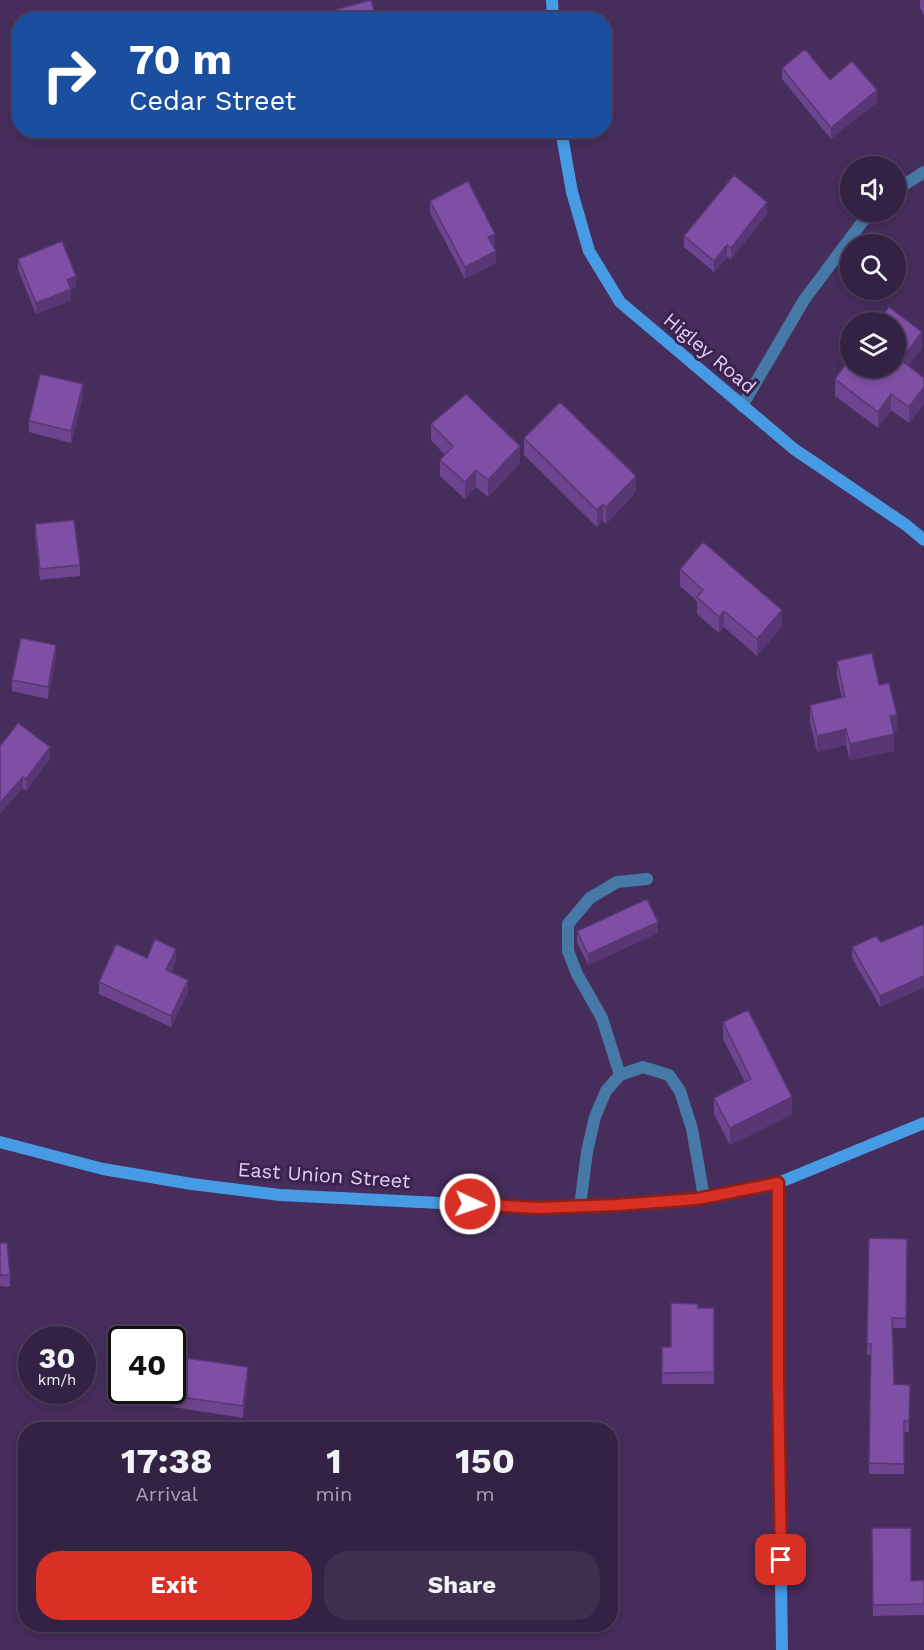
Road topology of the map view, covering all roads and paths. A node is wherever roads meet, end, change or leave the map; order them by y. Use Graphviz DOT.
graph roads {
  1 [pos="562,138"];
  2 [pos="924,172"];
  3 [pos="906,183"];
  4 [pos="862,222"];
  5 [pos="742,406"];
  6 [pos="924,540"];
  7 [pos="647,879"];
  8 [pos="620,1076"];
  9 [pos="924,1122"];
  10 [pos="0,1142"];
  11 [pos="778,1183"];
  12 [pos="704,1197"];
  13 [pos="580,1206"];
  14 [pos="783,1650"];
  1 -- 5 [label="street, Higley Road"];
  2 -- 3 [label="street"];
  4 -- 5 [label="street"];
  5 -- 6 [label="street, Higley Road"];
  7 -- 8 [label="street"];
  8 -- 12 [label="street"];
  8 -- 13 [label="street"];
  9 -- 11 [label="street, East Union Street"];
  10 -- 13 [label="street, East Union Street"];
  11 -- 12 [label="street, East Union Street"];
  11 -- 14 [label="street"];
  12 -- 13 [label="street, East Union Street"];
}
